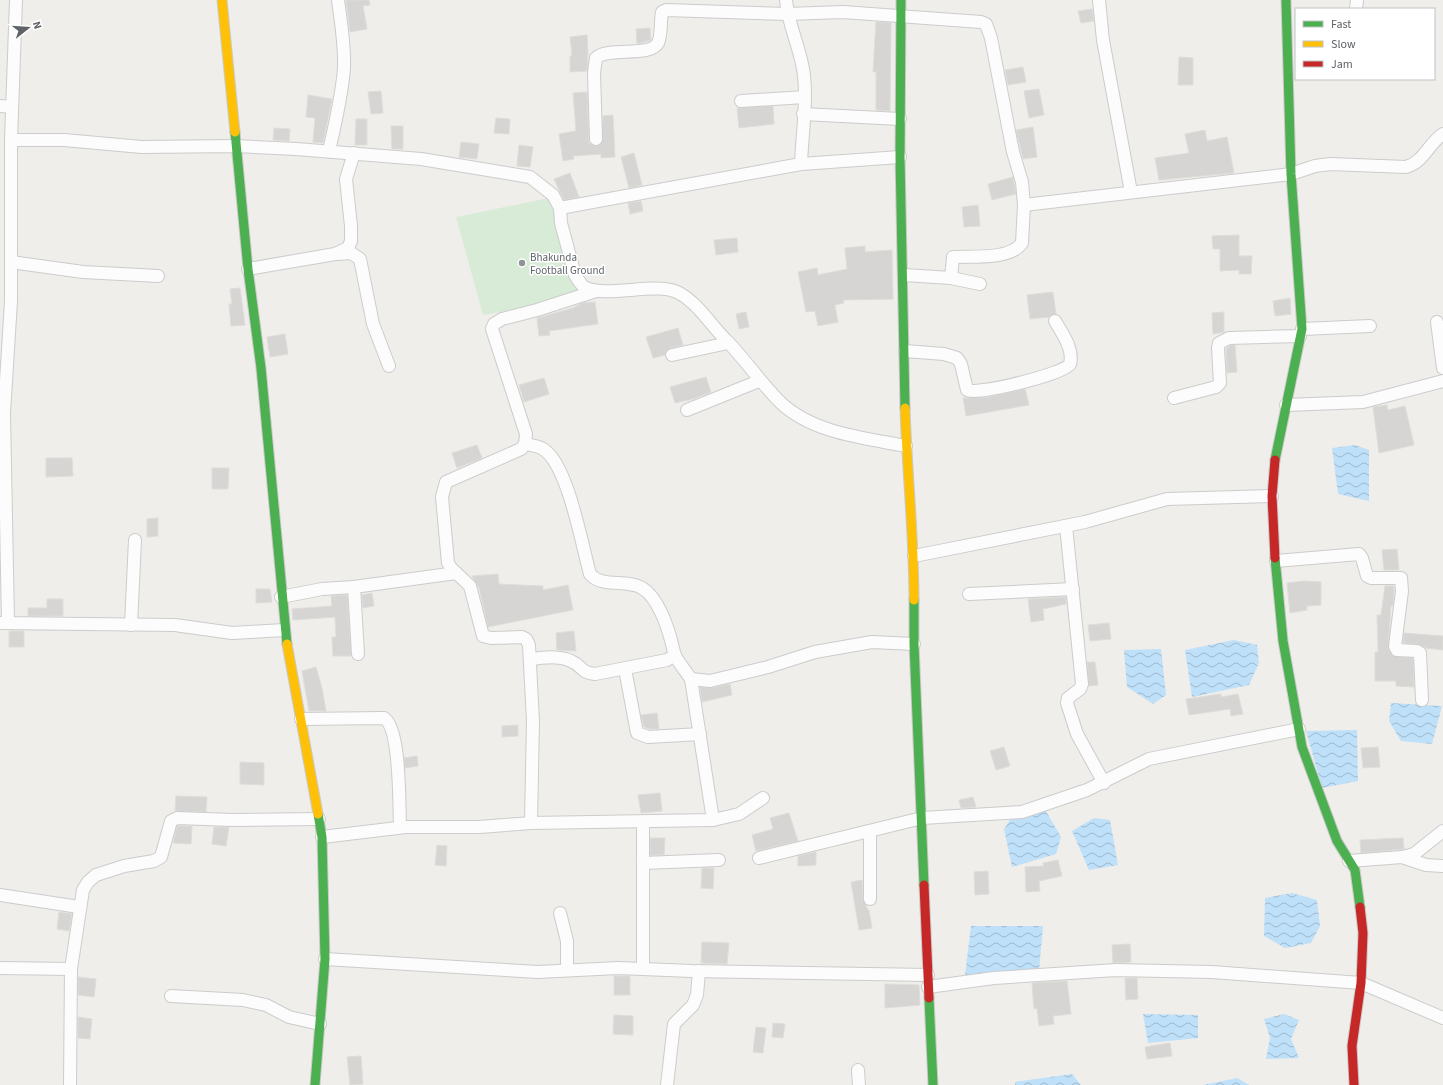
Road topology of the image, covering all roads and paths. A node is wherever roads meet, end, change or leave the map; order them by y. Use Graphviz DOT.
graph roads {
  1 [pos="16,0"];
  2 [pos="222,0"];
  3 [pos="338,0"];
  4 [pos="786,0"];
  5 [pos="901,0"];
  6 [pos="1099,0"];
  7 [pos="1286,0"];
  8 [pos="787,14"];
  9 [pos="902,17"];
  10 [pos="805,97"];
  11 [pos="741,101"];
  12 [pos="6,107"];
  13 [pos="803,114"];
  14 [pos="900,119"];
  15 [pos="1443,134"];
  16 [pos="596,139"];
  17 [pos="11,140"];
  18 [pos="236,146"];
  19 [pos="329,151"];
  20 [pos="354,153"];
  21 [pos="900,157"];
  22 [pos="800,164"];
  23 [pos="1291,174"];
  24 [pos="1131,192"];
  25 [pos="1024,205"];
  26 [pos="560,208"];
  27 [pos="334,254"];
  28 [pos="11,262"];
  29 [pos="248,270"];
  30 [pos="904,275"];
  31 [pos="158,276"];
  32 [pos="951,278"];
  33 [pos="980,284"];
  34 [pos="598,290"];
  35 [pos="1055,321"];
  36 [pos="1436,322"];
  37 [pos="1370,326"];
  38 [pos="1301,333"];
  39 [pos="728,343"];
  40 [pos="905,351"];
  41 [pos="672,355"];
  42 [pos="389,366"];
  43 [pos="1443,368"];
  44 [pos="759,381"];
  45 [pos="1443,381"];
  46 [pos="1174,398"];
  47 [pos="1286,405"];
  48 [pos="687,410"];
  49 [pos="2,413"];
  50 [pos="525,444"];
  51 [pos="906,446"];
  52 [pos="1272,496"];
  53 [pos="1066,526"];
  54 [pos="135,540"];
  55 [pos="914,556"];
  56 [pos="1276,561"];
  57 [pos="456,573"];
  58 [pos="354,587"];
  59 [pos="1073,590"];
  60 [pos="969,594"];
  61 [pos="281,597"];
  62 [pos="4,622"];
  63 [pos="131,625"];
  64 [pos="284,630"];
  65 [pos="914,644"];
  66 [pos="358,654"];
  67 [pos="675,655"];
  68 [pos="530,659"];
  69 [pos="625,669"];
  70 [pos="691,679"];
  71 [pos="1422,700"];
  72 [pos="300,719"];
  73 [pos="1299,729"];
  74 [pos="700,734"];
  75 [pos="1104,783"];
  76 [pos="763,798"];
  77 [pos="922,818"];
  78 [pos="319,819"];
  79 [pos="713,820"];
  80 [pos="644,822"];
  81 [pos="531,823"];
  82 [pos="400,827"];
  83 [pos="870,830"];
  84 [pos="1443,831"];
  85 [pos="322,837"];
  86 [pos="1402,857"];
  87 [pos="759,858"];
  88 [pos="719,860"];
  89 [pos="1350,861"];
  90 [pos="643,863"];
  91 [pos="1443,866"];
  92 [pos="0,895"];
  93 [pos="870,899"];
  94 [pos="79,907"];
  95 [pos="560,913"];
  96 [pos="324,959"];
  97 [pos="0,968"];
  98 [pos="643,968"];
  99 [pos="71,969"];
  100 [pos="567,970"];
  101 [pos="699,971"];
  102 [pos="928,981"];
  103 [pos="1361,983"];
  104 [pos="171,996"];
  105 [pos="1443,1018"];
  106 [pos="320,1024"];
  107 [pos="858,1070"];
  108 [pos="70,1085"];
  109 [pos="315,1085"];
  110 [pos="667,1085"];
  111 [pos="859,1085"];
  112 [pos="933,1085"];
  113 [pos="1354,1085"];
  1 -- 12 [label="street"];
  2 -- 18 [label="street"];
  3 -- 19 [label="street"];
  4 -- 8 [label="street"];
  5 -- 9 [label="street"];
  6 -- 24 [label="street"];
  7 -- 23 [label="street"];
  8 -- 9 [label="street"];
  8 -- 10 [label="street"];
  8 -- 16 [label="street"];
  9 -- 14 [label="street"];
  9 -- 25 [label="street"];
  10 -- 11 [label="street"];
  10 -- 13 [label="street"];
  12 -- 17 [label="street"];
  13 -- 14 [label="street"];
  13 -- 22 [label="street"];
  14 -- 21 [label="street"];
  15 -- 23 [label="street"];
  17 -- 18 [label="street"];
  17 -- 28 [label="street"];
  18 -- 19 [label="street"];
  18 -- 29 [label="street"];
  19 -- 20 [label="street"];
  20 -- 26 [label="street"];
  20 -- 27 [label="street"];
  21 -- 22 [label="street"];
  21 -- 30 [label="street"];
  22 -- 26 [label="street"];
  23 -- 24 [label="street"];
  23 -- 38 [label="street"];
  24 -- 25 [label="street"];
  25 -- 32 [label="street"];
  26 -- 34 [label="street"];
  27 -- 29 [label="street"];
  27 -- 42 [label="street"];
  28 -- 31 [label="street"];
  28 -- 49 [label="street"];
  29 -- 61 [label="street"];
  30 -- 32 [label="street"];
  30 -- 40 [label="street"];
  32 -- 33 [label="street"];
  34 -- 39 [label="street"];
  34 -- 50 [label="street"];
  35 -- 40 [label="street"];
  36 -- 43 [label="street"];
  37 -- 38 [label="street"];
  38 -- 46 [label="street"];
  38 -- 47 [label="street"];
  39 -- 41 [label="street"];
  39 -- 44 [label="street"];
  40 -- 51 [label="street"];
  44 -- 48 [label="street"];
  44 -- 51 [label="street"];
  45 -- 47 [label="street"];
  47 -- 52 [label="street"];
  49 -- 62 [label="street"];
  50 -- 57 [label="street"];
  50 -- 67 [label="street"];
  51 -- 55 [label="street"];
  52 -- 53 [label="street"];
  52 -- 56 [label="street"];
  53 -- 55 [label="street"];
  53 -- 59 [label="street"];
  54 -- 63 [label="street"];
  55 -- 65 [label="street"];
  56 -- 71 [label="street"];
  56 -- 73 [label="street"];
  57 -- 58 [label="street"];
  57 -- 68 [label="street"];
  58 -- 61 [label="street"];
  58 -- 66 [label="street"];
  59 -- 60 [label="street"];
  59 -- 75 [label="street"];
  61 -- 64 [label="street"];
  62 -- 63 [label="street"];
  63 -- 64 [label="street"];
  64 -- 72 [label="street"];
  65 -- 70 [label="street"];
  65 -- 77 [label="street"];
  67 -- 69 [label="street"];
  67 -- 70 [label="street"];
  68 -- 69 [label="street"];
  68 -- 81 [label="street"];
  69 -- 74 [label="street"];
  70 -- 74 [label="street"];
  72 -- 78 [label="street"];
  72 -- 82 [label="street"];
  73 -- 75 [label="street"];
  73 -- 89 [label="street"];
  74 -- 79 [label="street"];
  75 -- 77 [label="street"];
  76 -- 79 [label="street"];
  77 -- 83 [label="street"];
  77 -- 102 [label="street"];
  78 -- 85 [label="street"];
  78 -- 94 [label="street"];
  79 -- 80 [label="street"];
  80 -- 81 [label="street"];
  80 -- 90 [label="street"];
  81 -- 82 [label="street"];
  82 -- 85 [label="street"];
  83 -- 87 [label="street"];
  83 -- 93 [label="street"];
  84 -- 86 [label="street"];
  85 -- 96 [label="street"];
  86 -- 89 [label="street"];
  86 -- 91 [label="street"];
  88 -- 90 [label="street"];
  89 -- 103 [label="street"];
  90 -- 98 [label="street"];
  92 -- 94 [label="street"];
  94 -- 99 [label="street"];
  95 -- 100 [label="street"];
  96 -- 100 [label="street"];
  96 -- 106 [label="street"];
  97 -- 99 [label="street"];
  98 -- 100 [label="street"];
  98 -- 101 [label="street"];
  99 -- 108 [label="street"];
  101 -- 102 [label="street"];
  101 -- 110 [label="street"];
  102 -- 103 [label="street"];
  102 -- 112 [label="street"];
  103 -- 105 [label="street"];
  103 -- 113 [label="street"];
  104 -- 106 [label="street"];
  106 -- 109 [label="street"];
  107 -- 111 [label="street"];
}
